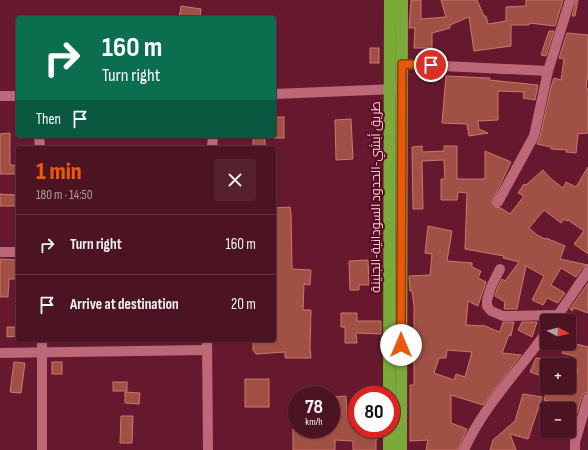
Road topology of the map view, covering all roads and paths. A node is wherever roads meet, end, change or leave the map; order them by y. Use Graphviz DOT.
graph roads {
  1 [pos="390,0"];
  2 [pos="402,0"];
  3 [pos="570,0"];
  4 [pos="402,64"];
  5 [pos="548,71"];
  6 [pos="396,89"];
  7 [pos="276,94"];
  8 [pos="0,96"];
  9 [pos="16,96"];
  10 [pos="498,202"];
  11 [pos="0,252"];
  12 [pos="16,252"];
  13 [pos="500,269"];
  14 [pos="588,271"];
  15 [pos="559,314"];
  16 [pos="540,317"];
  17 [pos="540,341"];
  18 [pos="42,342"];
  19 [pos="207,345"];
  20 [pos="0,353"];
  21 [pos="42,353"];
  22 [pos="401,377"];
  23 [pos="388,378"];
  24 [pos="388,386"];
  25 [pos="588,398"];
  26 [pos="389,438"];
  27 [pos="42,450"];
  28 [pos="208,450"];
  29 [pos="389,450"];
  30 [pos="401,450"];
  31 [pos="464,450"];
  32 [pos="576,450"];
  1 -- 6 [label="highway, طريق أبشي-الحدود السودانية-الجنينة"];
  2 -- 4 [label="highway"];
  3 -- 5 [label="street"];
  4 -- 5 [label="street"];
  4 -- 6 [label="highway"];
  5 -- 10 [label="street"];
  6 -- 7 [label="street"];
  6 -- 22 [label="highway"];
  6 -- 23 [label="highway, طريق أبشي-الحدود السودانية-الجنينة"];
  8 -- 9 [label="street"];
  11 -- 12 [label="street"];
  13 -- 16 [label="street"];
  14 -- 15 [label="street"];
  17 -- 31 [label="street"];
  18 -- 21 [label="street"];
  19 -- 21 [label="street"];
  19 -- 28 [label="street"];
  20 -- 21 [label="street"];
  21 -- 27 [label="street"];
  22 -- 23 [label="highway"];
  22 -- 30 [label="highway"];
  23 -- 24 [label="highway, طريق أبشي-الحدود السودانية-الجنينة"];
  25 -- 32 [label="street"];
  26 -- 29 [label="highway"];
}
